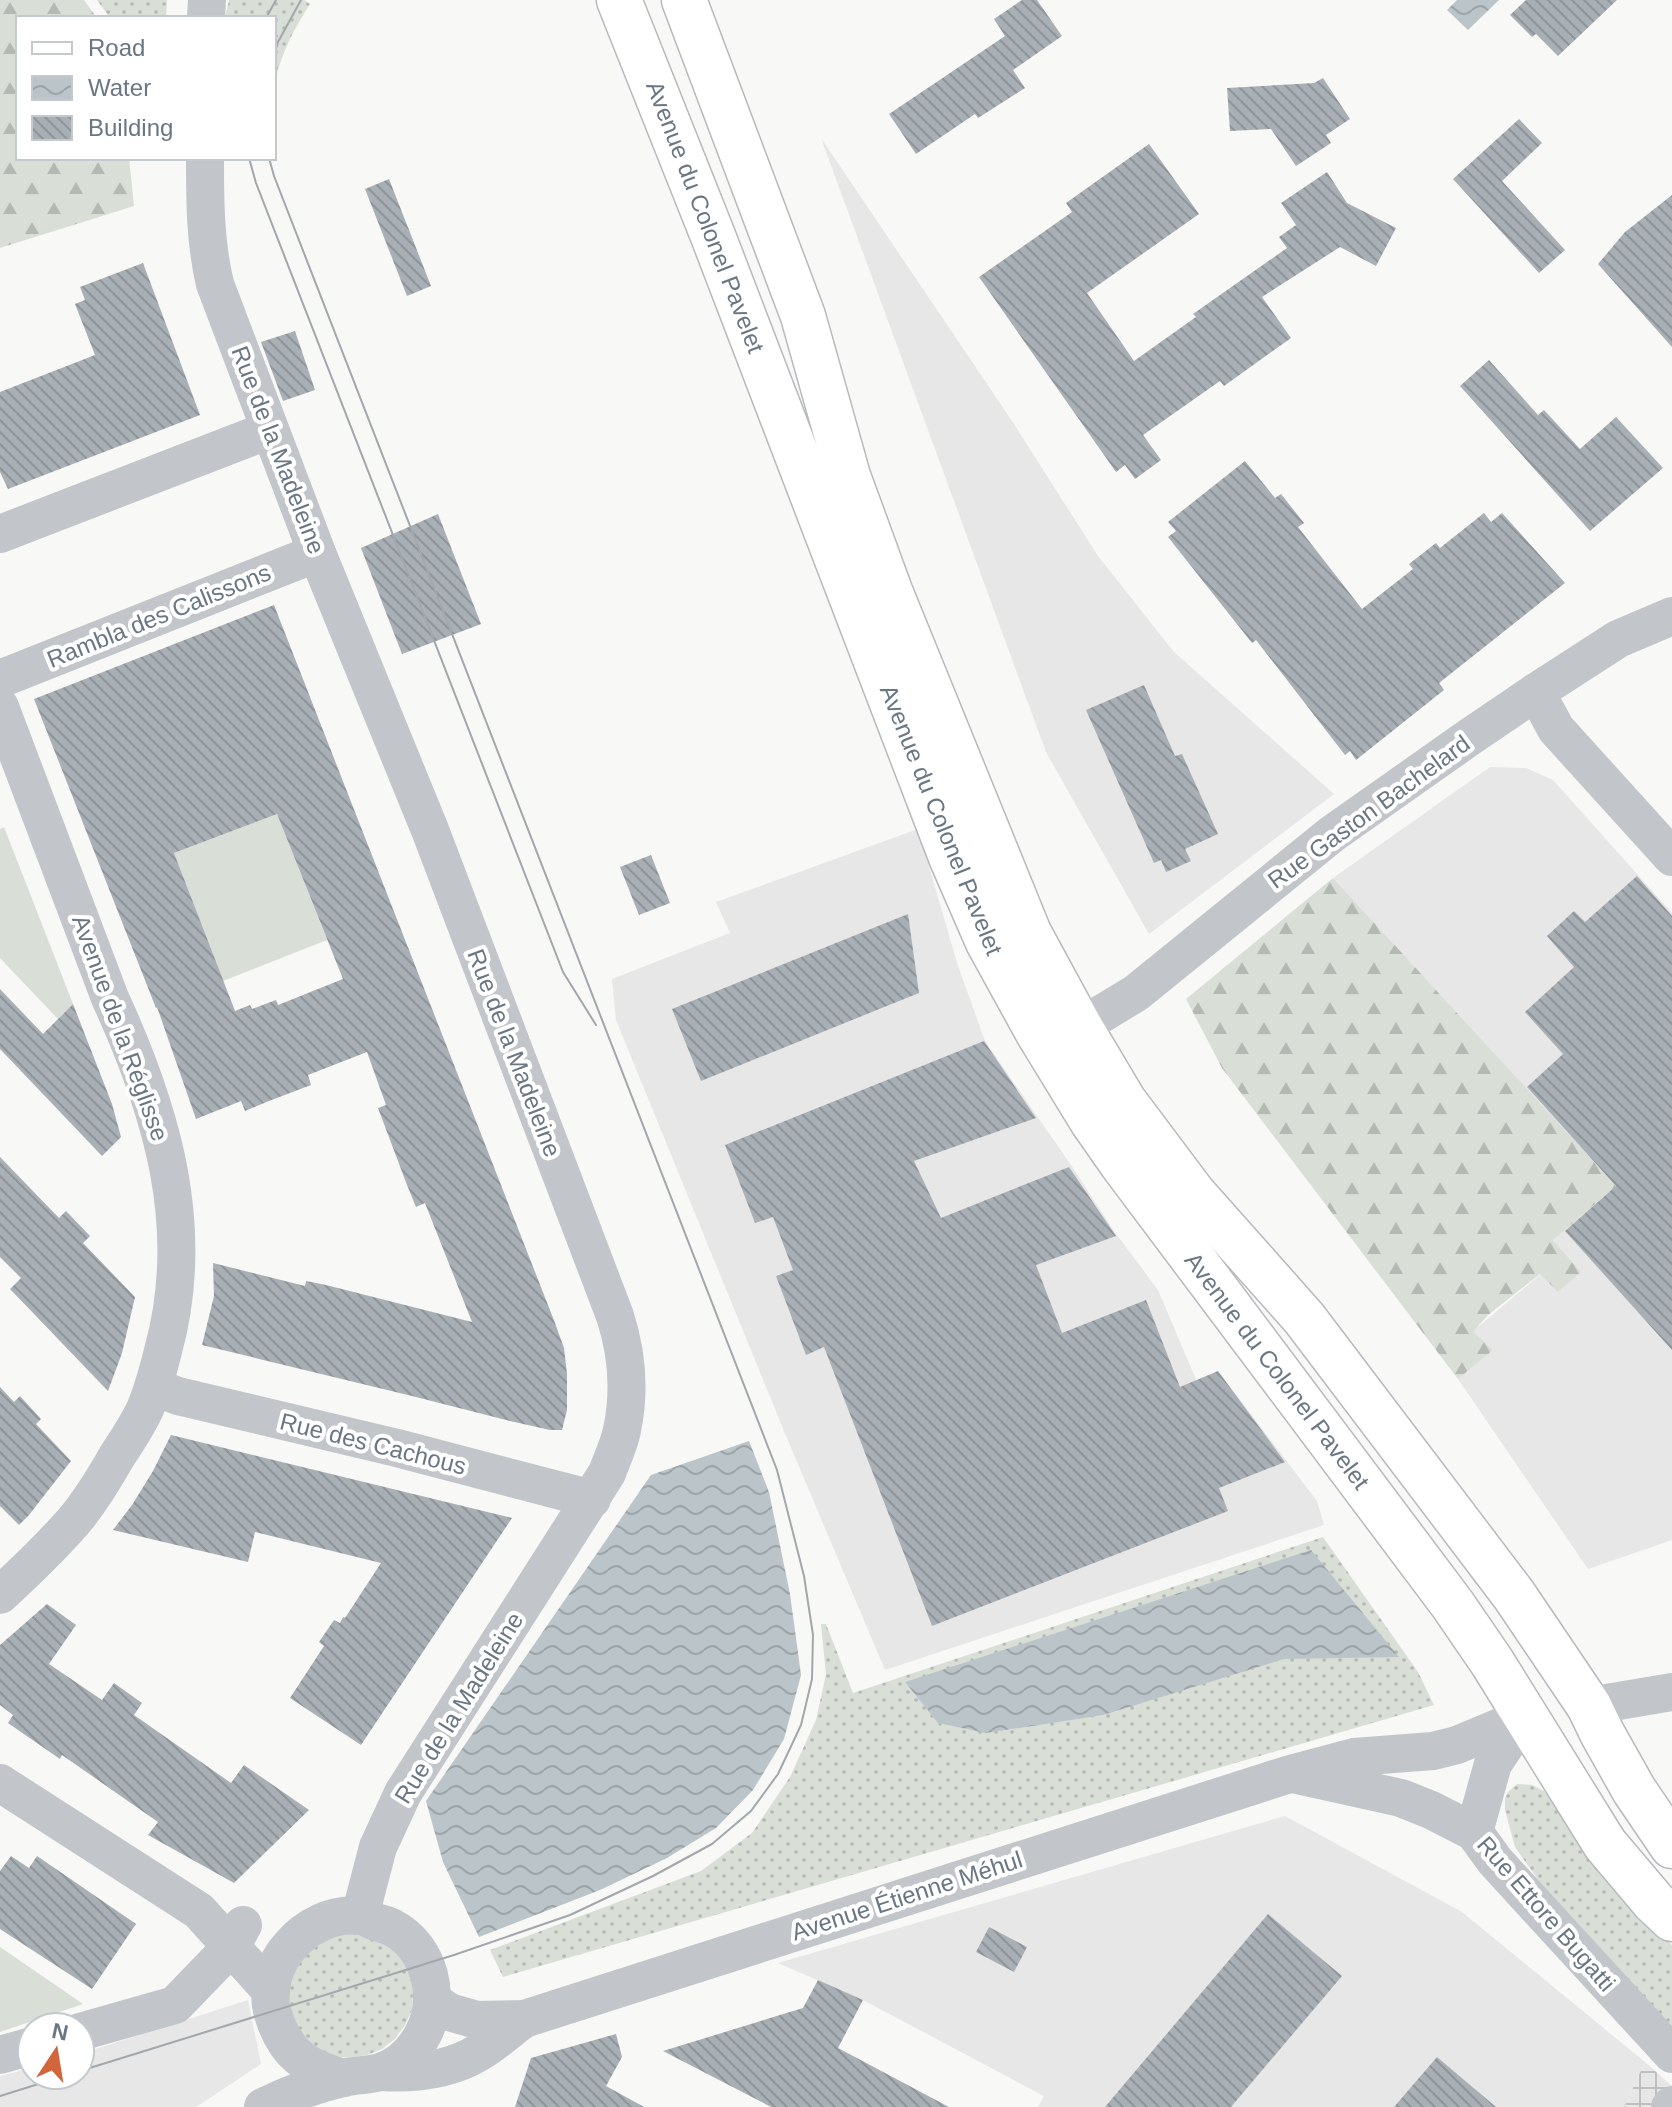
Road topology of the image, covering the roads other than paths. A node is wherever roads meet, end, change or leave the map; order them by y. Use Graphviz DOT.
graph roads {
  1 [pos="619,0"];
  2 [pos="684,0"];
  3 [pos="205,160"];
  4 [pos="269,430"];
  5 [pos="0,534"];
  6 [pos="317,553"];
  7 [pos="1672,616"];
  8 [pos="0,679"];
  9 [pos="1536,692"];
  10 [pos="0,707"];
  11 [pos="1672,857"];
  12 [pos="1080,1027"];
  13 [pos="154,1387"];
  14 [pos="592,1499"];
  15 [pos="0,1595"];
  16 [pos="1672,1692"];
  17 [pos="1589,1706"];
  18 [pos="1524,1717"];
  19 [pos="1290,1774"];
  20 [pos="0,1783"];
  21 [pos="1474,1832"];
  22 [pos="1672,1846"];
  23 [pos="360,1916"];
  24 [pos="1672,1919"];
  25 [pos="237,1934"];
  26 [pos="300,1934"];
  27 [pos="271,1991"];
  28 [pos="433,2001"];
  29 [pos="524,2019"];
  30 [pos="96,2027"];
  31 [pos="285,2043"];
  32 [pos="1672,2054"];
  33 [pos="363,2075"];
  34 [pos="264,2106"];
  1 -- 18 [label="main road, Avenue du Colonel Pavelet"];
  2 -- 12 [label="main road, Avenue du Colonel Pavelet"];
  3 -- 4 [label="street, Rue de la Madeleine"];
  4 -- 5 [label="street"];
  4 -- 6 [label="street, Rue de la Madeleine"];
  6 -- 8 [label="street, Rambla des Calissons"];
  6 -- 14 [label="street, Rue de la Madeleine"];
  7 -- 9 [label="street, Rue Gaston Bachelard"];
  9 -- 11 [label="street"];
  9 -- 12 [label="street, Rue Gaston Bachelard"];
  10 -- 13 [label="street, Avenue de la Réglisse"];
  12 -- 17 [label="main road, Avenue du Colonel Pavelet"];
  13 -- 14 [label="street, Rue des Cachous"];
  13 -- 15 [label="street, Avenue de la Réglisse"];
  14 -- 23 [label="street, Rue de la Madeleine"];
  16 -- 17 [label="street"];
  17 -- 18 [label="main road"];
  17 -- 22 [label="main road, Avenue du Colonel Pavelet"];
  18 -- 19 [label="street, Avenue Étienne Méhul"];
  18 -- 21 [label="street, Rue Ettore Bugatti"];
  18 -- 24 [label="main road, Avenue du Colonel Pavelet"];
  19 -- 21 [label="street, Avenue Étienne Méhul"];
  19 -- 29 [label="street, Avenue Étienne Méhul"];
  20 -- 25 [label="street"];
  21 -- 32 [label="street, Rue Ettore Bugatti"];
  23 -- 26 [label="street, Avenue Étienne Méhul"];
  23 -- 28 [label="street, Avenue Étienne Méhul"];
  25 -- 26 [label="street"];
  25 -- 27 [label="street"];
  25 -- 30 [label="street"];
  26 -- 27 [label="street"];
  27 -- 31 [label="street"];
  28 -- 29 [label="street, Avenue Étienne Méhul"];
  28 -- 33 [label="street, Avenue Étienne Méhul"];
  29 -- 33 [label="street, Avenue Étienne Méhul"];
  31 -- 33 [label="street, Avenue Étienne Méhul"];
  31 -- 34 [label="street, Avenue Étienne Méhul"];
  33 -- 34 [label="street, Avenue Étienne Méhul"];
}
